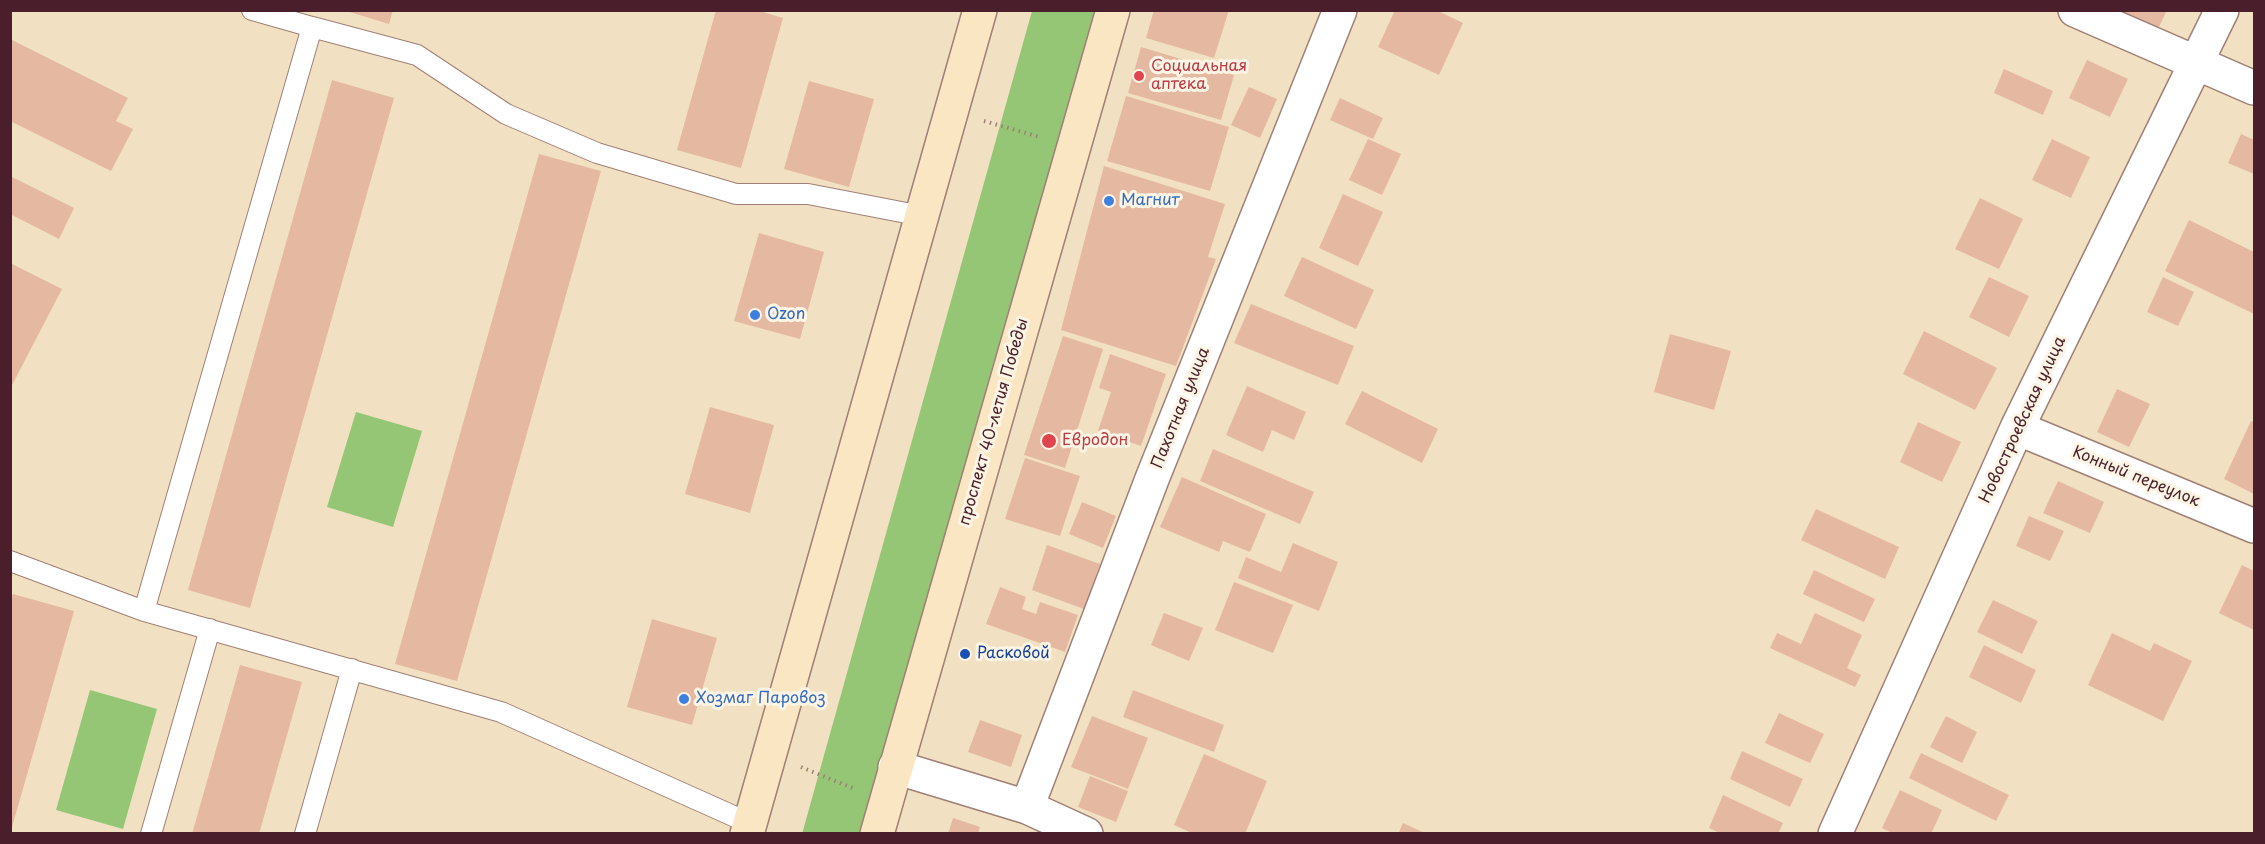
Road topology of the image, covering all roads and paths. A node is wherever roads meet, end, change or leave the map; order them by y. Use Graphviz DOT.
graph roads {
  1 [pos="980,10"];
  2 [pos="1113,10"];
  3 [pos="1341,10"];
  4 [pos="2075,10"];
  5 [pos="2222,10"];
  6 [pos="255,11"];
  7 [pos="312,27"];
  8 [pos="2197,65"];
  9 [pos="2254,88"];
  10 [pos="951,112"];
  11 [pos="1073,147"];
  12 [pos="921,216"];
  13 [pos="2017,428"];
  14 [pos="2254,526"];
  15 [pos="10,561"];
  16 [pos="144,610"];
  17 [pos="210,628"];
  18 [pos="352,669"];
  19 [pos="769,755"];
  20 [pos="895,767"];
  21 [pos="886,801"];
  22 [pos="1027,807"];
  23 [pos="748,828"];
  24 [pos="150,834"];
  25 [pos="305,834"];
  26 [pos="877,834"];
  27 [pos="1086,834"];
  28 [pos="1834,834"];
  1 -- 10 [label="main road"];
  2 -- 11 [label="main road, проспект 40-летия Победы"];
  3 -- 22 [label="street, Пахотная улица"];
  4 -- 8 [label="street"];
  5 -- 8 [label="street, Новостроевская улица"];
  6 -- 7 [label="lane"];
  7 -- 12 [label="lane"];
  7 -- 16 [label="lane"];
  8 -- 9 [label="street"];
  8 -- 13 [label="street, Новостроевская улица"];
  10 -- 11 [label="path"];
  10 -- 12 [label="main road"];
  11 -- 20 [label="main road, проспект 40-летия Победы"];
  12 -- 19 [label="main road"];
  13 -- 14 [label="street, Конный переулок"];
  13 -- 28 [label="street, Новостроевская улица"];
  15 -- 16 [label="lane"];
  16 -- 17 [label="lane"];
  17 -- 18 [label="lane"];
  17 -- 24 [label="lane"];
  18 -- 23 [label="lane"];
  18 -- 25 [label="lane"];
  19 -- 21 [label="path"];
  19 -- 23 [label="main road"];
  20 -- 21 [label="main road, проспект 40-летия Победы"];
  20 -- 22 [label="street"];
  21 -- 26 [label="main road, проспект 40-летия Победы"];
  22 -- 27 [label="street"];
}
